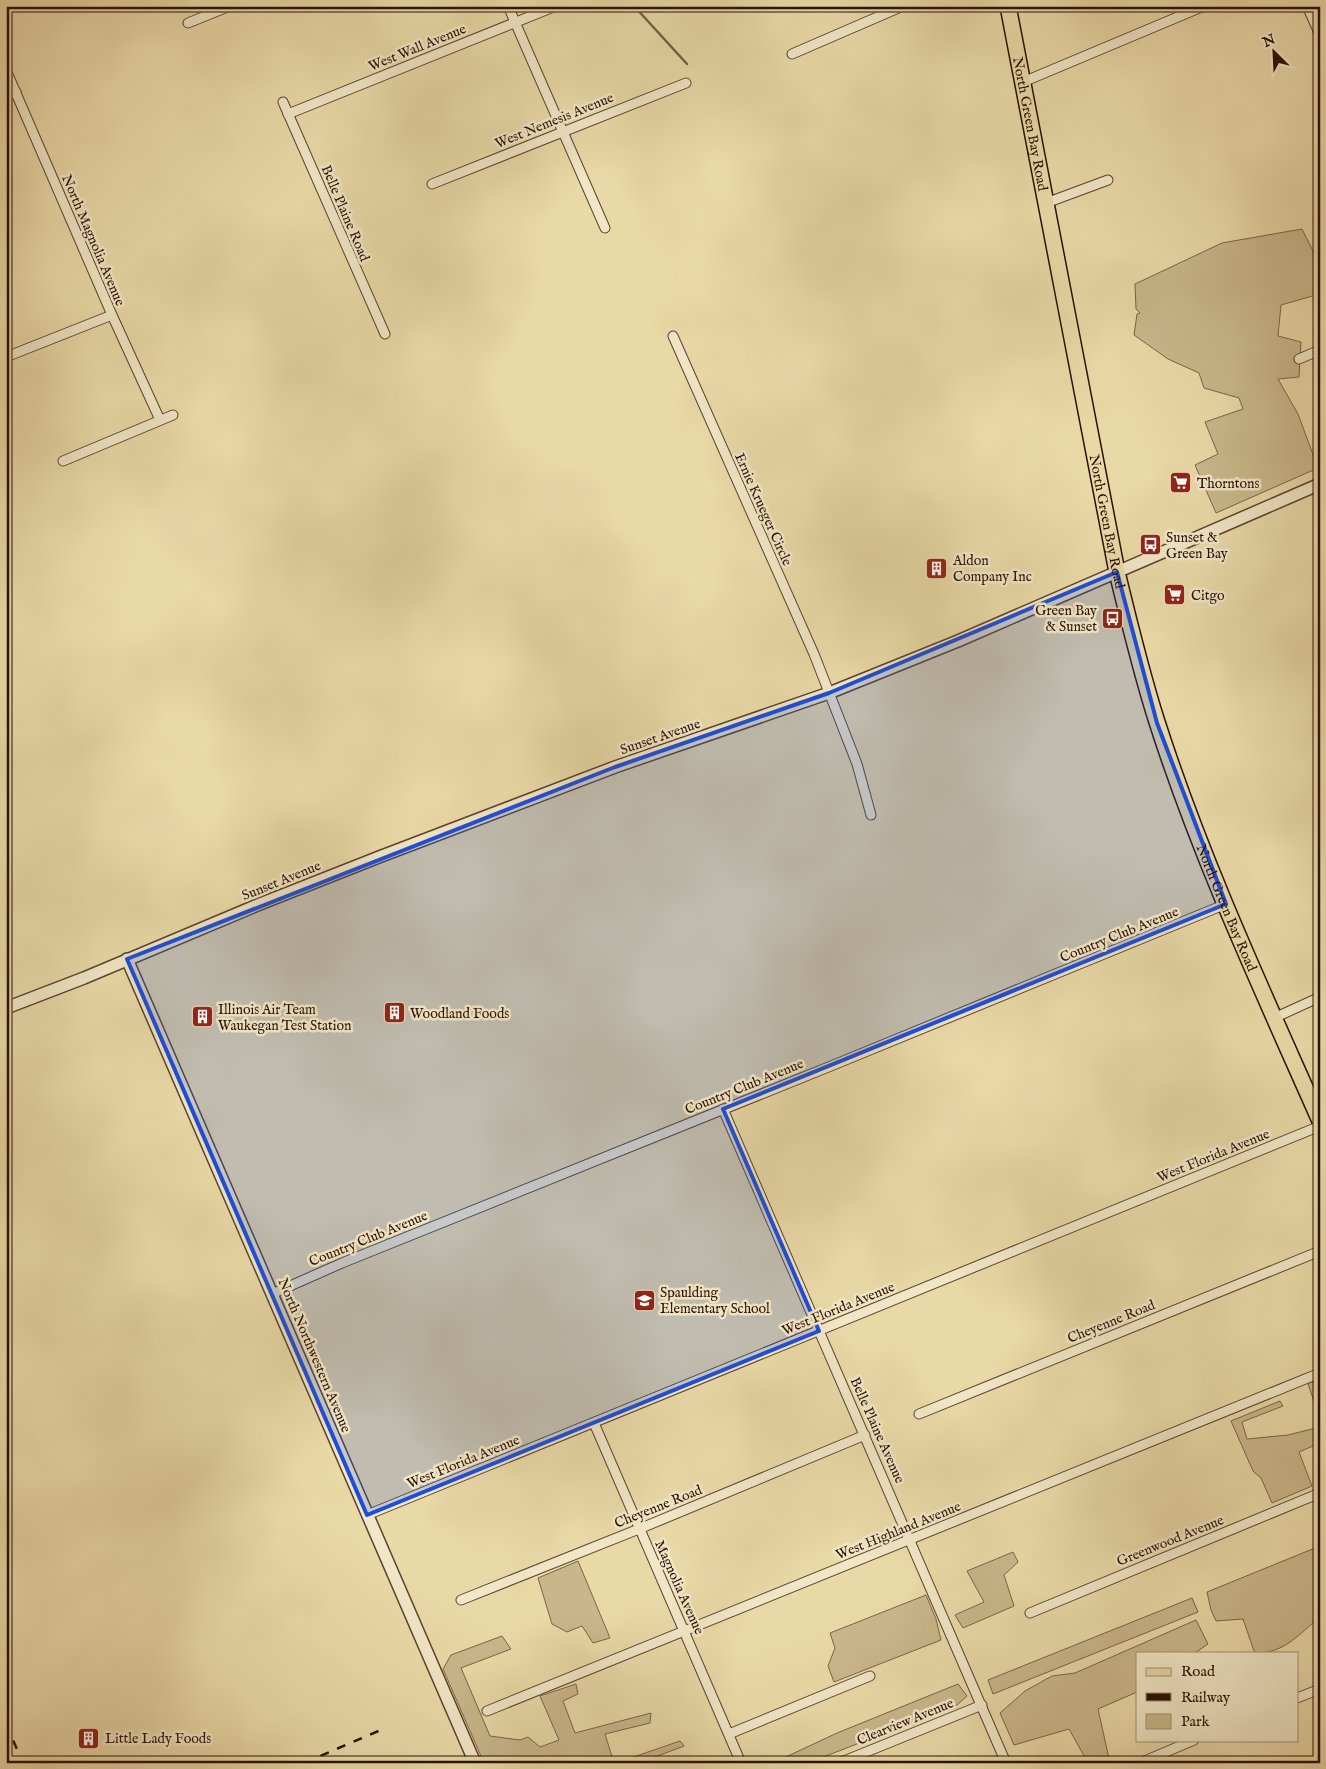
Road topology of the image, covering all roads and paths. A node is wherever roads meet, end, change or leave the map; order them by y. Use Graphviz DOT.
graph roads {
  1 [pos="230,6"];
  2 [pos="508,6"];
  3 [pos="556,6"];
  4 [pos="903,6"];
  5 [pos="1008,6"];
  6 [pos="1204,6"];
  7 [pos="1307,6"];
  8 [pos="188,23"];
  9 [pos="515,23"];
  10 [pos="1320,35"];
  11 [pos="792,54"];
  12 [pos="6,70"];
  13 [pos="1023,82"];
  14 [pos="686,83"];
  15 [pos="16,92"];
  16 [pos="6,96"];
  17 [pos="283,102"];
  18 [pos="288,114"];
  19 [pos="563,132"];
  20 [pos="1108,180"];
  21 [pos="432,184"];
  22 [pos="1046,203"];
  23 [pos="605,228"];
  24 [pos="112,315"];
  25 [pos="385,334"];
  26 [pos="673,336"];
  27 [pos="1320,350"];
  28 [pos="6,358"];
  29 [pos="1298,358"];
  30 [pos="173,415"];
  31 [pos="160,420"];
  32 [pos="63,460"];
  33 [pos="1320,484"];
  34 [pos="1117,572"];
  35 [pos="829,693"];
  36 [pos="871,815"];
  37 [pos="1226,904"];
  38 [pos="128,959"];
  39 [pos="1320,997"];
  40 [pos="6,1008"];
  41 [pos="1274,1018"];
  42 [pos="723,1109"];
  43 [pos="1320,1122"];
  44 [pos="1320,1126"];
  45 [pos="1316,1252"];
  46 [pos="272,1294"];
  47 [pos="819,1331"];
  48 [pos="1320,1373"];
  49 [pos="919,1414"];
  50 [pos="594,1422"];
  51 [pos="865,1435"];
  52 [pos="1320,1493"];
  53 [pos="367,1515"];
  54 [pos="639,1528"];
  55 [pos="911,1540"];
  56 [pos="461,1600"];
  57 [pos="1030,1613"];
  58 [pos="684,1632"];
  59 [pos="870,1676"];
  60 [pos="1320,1689"];
  61 [pos="1298,1698"];
  62 [pos="982,1705"];
  63 [pos="487,1711"];
  64 [pos="729,1734"];
  65 [pos="1189,1742"];
  66 [pos="475,1763"];
  67 [pos="741,1763"];
  68 [pos="839,1763"];
  69 [pos="1006,1763"];
  70 [pos="1140,1763"];
  1 -- 8 [label="street"];
  2 -- 9 [label="street"];
  3 -- 9 [label="street, West Wall Avenue"];
  4 -- 11 [label="street"];
  5 -- 13 [label="main road, North Green Bay Road"];
  6 -- 13 [label="street"];
  7 -- 10 [label="street"];
  9 -- 18 [label="street, West Wall Avenue"];
  9 -- 19 [label="street"];
  12 -- 15 [label="street, North Magnolia Avenue"];
  13 -- 22 [label="main road, North Green Bay Road"];
  14 -- 19 [label="street, West Nemesis Avenue"];
  15 -- 16 [label="street"];
  15 -- 24 [label="street, North Magnolia Avenue"];
  17 -- 18 [label="street, Belle Plaine Road"];
  18 -- 25 [label="street, Belle Plaine Road"];
  19 -- 21 [label="street, West Nemesis Avenue"];
  19 -- 23 [label="street"];
  20 -- 22 [label="street"];
  22 -- 34 [label="main road, North Green Bay Road"];
  24 -- 28 [label="street"];
  24 -- 31 [label="street, North Magnolia Avenue"];
  26 -- 35 [label="street, Ernie Krueger Circle"];
  27 -- 29 [label="street"];
  30 -- 31 [label="street"];
  31 -- 32 [label="street"];
  33 -- 34 [label="street, Sunset Avenue"];
  34 -- 35 [label="street, Sunset Avenue"];
  34 -- 37 [label="main road, North Green Bay Road"];
  35 -- 36 [label="street, Ernie Krueger Circle"];
  35 -- 38 [label="street, Sunset Avenue"];
  37 -- 41 [label="main road, North Green Bay Road"];
  37 -- 42 [label="street, Country Club Avenue"];
  38 -- 40 [label="street, Sunset Avenue"];
  38 -- 46 [label="street, North Northwestern Avenue"];
  39 -- 41 [label="street"];
  41 -- 43 [label="main road, North Green Bay Road"];
  42 -- 46 [label="street, Country Club Avenue"];
  42 -- 47 [label="street, Belle Plaine Avenue"];
  44 -- 47 [label="street, West Florida Avenue"];
  45 -- 49 [label="street, Cheyenne Road"];
  46 -- 53 [label="street, North Northwestern Avenue"];
  47 -- 50 [label="street, West Florida Avenue"];
  47 -- 51 [label="street, Belle Plaine Avenue"];
  48 -- 55 [label="street, West Highland Avenue"];
  50 -- 53 [label="street, West Florida Avenue"];
  50 -- 54 [label="street, Magnolia Avenue"];
  51 -- 54 [label="street, Cheyenne Road"];
  51 -- 55 [label="street, Belle Plaine Avenue"];
  52 -- 57 [label="street, Greenwood Avenue"];
  53 -- 66 [label="street, North Northwestern Avenue"];
  54 -- 56 [label="street, Cheyenne Road"];
  54 -- 58 [label="street, Magnolia Avenue"];
  55 -- 58 [label="street, West Highland Avenue"];
  55 -- 62 [label="street, Belle Plaine Avenue"];
  58 -- 63 [label="street, West Highland Avenue"];
  58 -- 64 [label="street, Magnolia Avenue"];
  59 -- 64 [label="street"];
  60 -- 61 [label="street"];
  62 -- 68 [label="street, Clearview Avenue"];
  62 -- 69 [label="street, Belle Plaine Avenue"];
  64 -- 67 [label="street, Magnolia Avenue"];
  65 -- 70 [label="street"];
}
